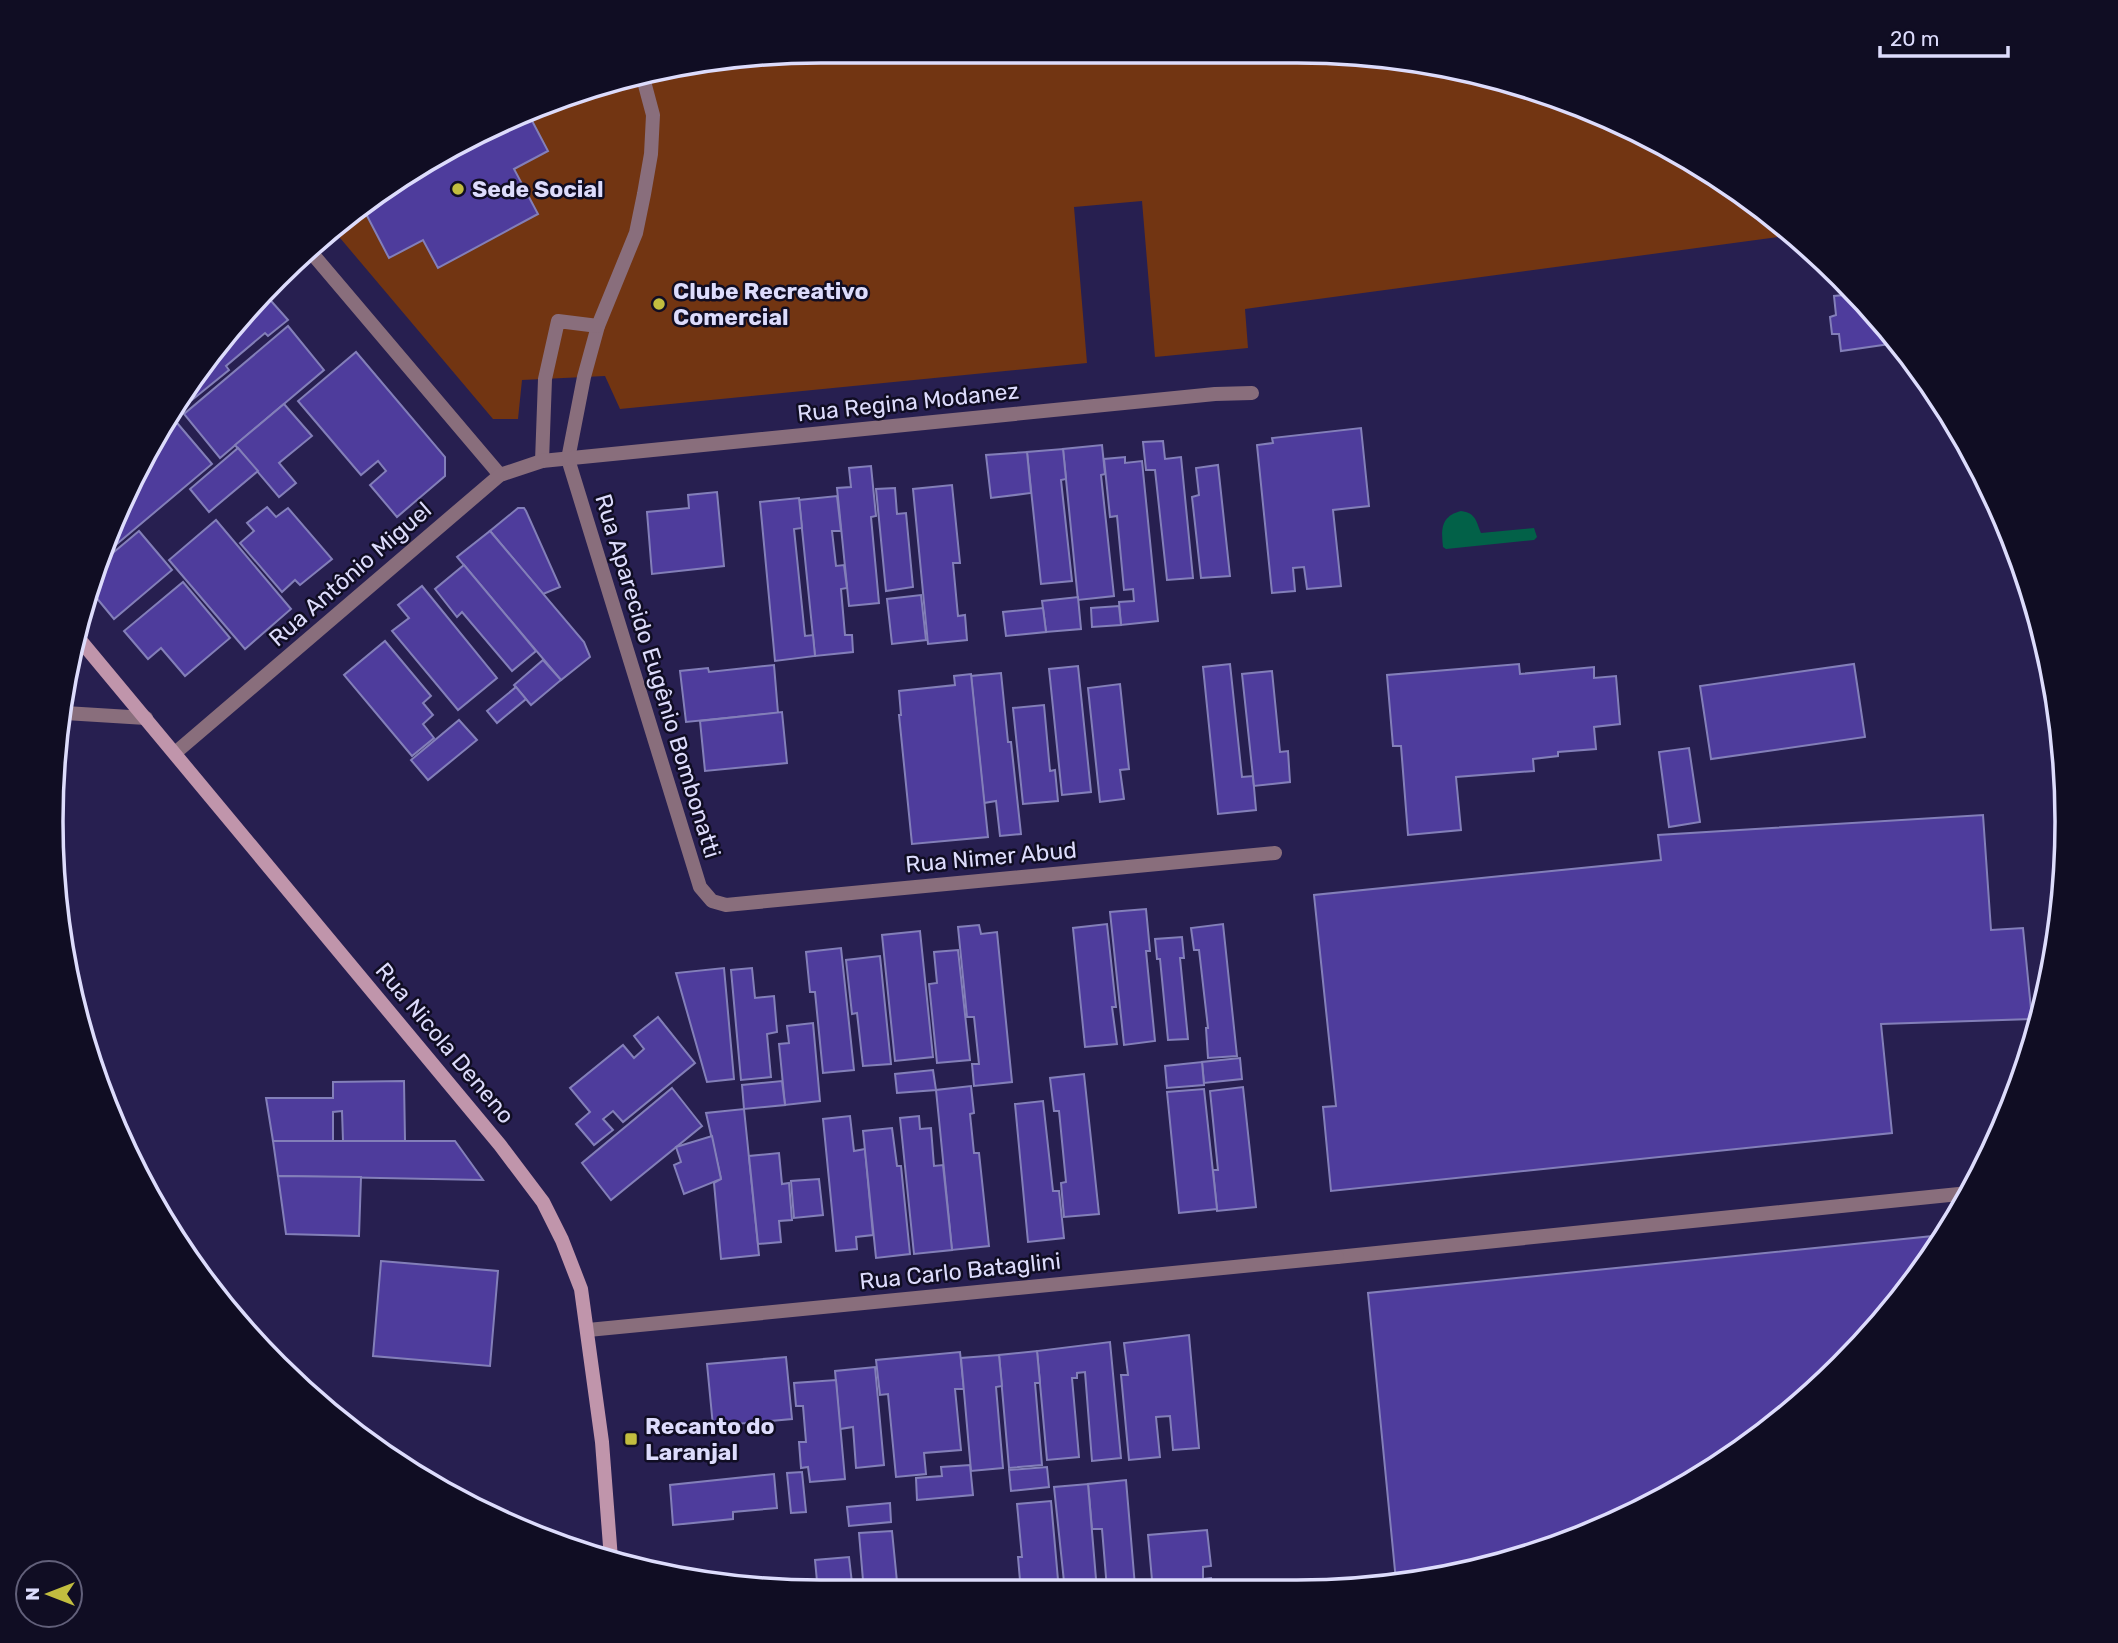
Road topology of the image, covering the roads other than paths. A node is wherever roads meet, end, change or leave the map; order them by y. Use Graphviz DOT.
graph roads {
  1 [pos="645,85"];
  2 [pos="315,257"];
  3 [pos="598,326"];
  4 [pos="1252,393"];
  5 [pos="568,459"];
  6 [pos="542,461"];
  7 [pos="500,475"];
  8 [pos="84,645"];
  9 [pos="71,713"];
  10 [pos="146,718"];
  11 [pos="175,753"];
  12 [pos="1275,853"];
  13 [pos="712,901"];
  14 [pos="1957,1194"];
  15 [pos="588,1330"];
  16 [pos="610,1550"];
  1 -- 3 [label="street"];
  2 -- 7 [label="street"];
  3 -- 5 [label="street"];
  3 -- 6 [label="street"];
  4 -- 5 [label="street, Rua Regina Modanez"];
  5 -- 6 [label="street, Rua Antônio Miguel"];
  5 -- 13 [label="street, Rua Aparecido Eugênio Bombonatti"];
  6 -- 7 [label="street, Rua Antônio Miguel"];
  7 -- 11 [label="street, Rua Antônio Miguel"];
  8 -- 10 [label="street, Rua Nicola Deneno"];
  9 -- 10 [label="street"];
  10 -- 11 [label="street, Rua Nicola Deneno"];
  11 -- 15 [label="street, Rua Nicola Deneno"];
  12 -- 13 [label="street, Rua Nimer Abud"];
  14 -- 15 [label="street, Rua Carlo Bataglini"];
  15 -- 16 [label="street, Rua Nicola Deneno"];
}
